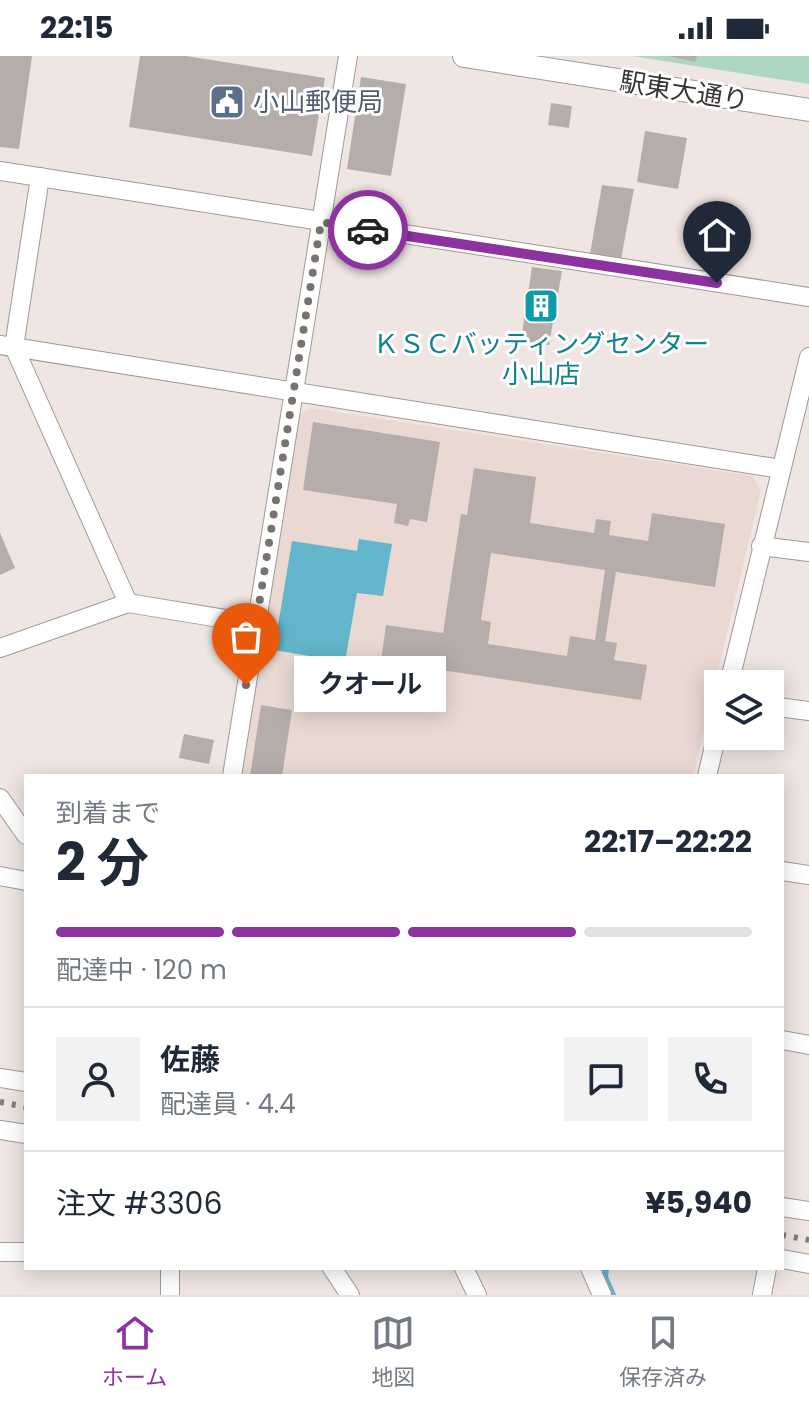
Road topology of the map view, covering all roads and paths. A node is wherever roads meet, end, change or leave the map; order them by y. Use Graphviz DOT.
graph roads {
  1 [pos="348,56"];
  2 [pos="464,56"];
  3 [pos="809,110"];
  4 [pos="0,171"];
  5 [pos="40,177"];
  6 [pos="321,222"];
  7 [pos="809,297"];
  8 [pos="7,346"];
  9 [pos="808,366"];
  10 [pos="293,392"];
  11 [pos="781,469"];
  12 [pos="761,546"];
  13 [pos="809,552"];
  14 [pos="128,603"];
  15 [pos="256,624"];
  16 [pos="0,648"];
  17 [pos="732,670"];
  18 [pos="784,708"];
  19 [pos="809,711"];
  20 [pos="713,750"];
  21 [pos="232,774"];
  22 [pos="707,774"];
  23 [pos="0,798"];
  24 [pos="24,832"];
  25 [pos="784,871"];
  26 [pos="809,875"];
  27 [pos="0,876"];
  28 [pos="24,881"];
  29 [pos="784,1040"];
  30 [pos="809,1045"];
  31 [pos="0,1078"];
  32 [pos="24,1082"];
  33 [pos="0,1130"];
  34 [pos="24,1134"];
  35 [pos="784,1207"];
  36 [pos="809,1211"];
  37 [pos="0,1252"];
  38 [pos="24,1252"];
  39 [pos="784,1259"];
  40 [pos="809,1264"];
  41 [pos="170,1270"];
  42 [pos="333,1270"];
  43 [pos="465,1270"];
  44 [pos="591,1270"];
  45 [pos="767,1270"];
  46 [pos="170,1295"];
  47 [pos="350,1295"];
  48 [pos="477,1295"];
  49 [pos="602,1295"];
  50 [pos="762,1295"];
  1 -- 6 [label="street"];
  2 -- 3 [label="street, 駅東大通り"];
  4 -- 5 [label="street"];
  5 -- 6 [label="street"];
  5 -- 8 [label="street"];
  6 -- 7 [label="street"];
  6 -- 10 [label="street"];
  8 -- 10 [label="street"];
  8 -- 14 [label="street"];
  9 -- 11 [label="street"];
  10 -- 11 [label="street"];
  10 -- 15 [label="street"];
  11 -- 12 [label="street"];
  12 -- 13 [label="street"];
  12 -- 17 [label="street"];
  14 -- 15 [label="street"];
  14 -- 16 [label="street"];
  15 -- 21 [label="street"];
  18 -- 19 [label="street"];
  20 -- 22 [label="street"];
  23 -- 24 [label="street"];
  25 -- 26 [label="street"];
  27 -- 28 [label="street"];
  29 -- 30 [label="street"];
  31 -- 32 [label="street"];
  33 -- 34 [label="street"];
  35 -- 36 [label="street"];
  37 -- 38 [label="street"];
  39 -- 40 [label="street"];
  41 -- 46 [label="street"];
  42 -- 47 [label="street"];
  43 -- 48 [label="street"];
  44 -- 49 [label="street"];
  45 -- 50 [label="street"];
}
